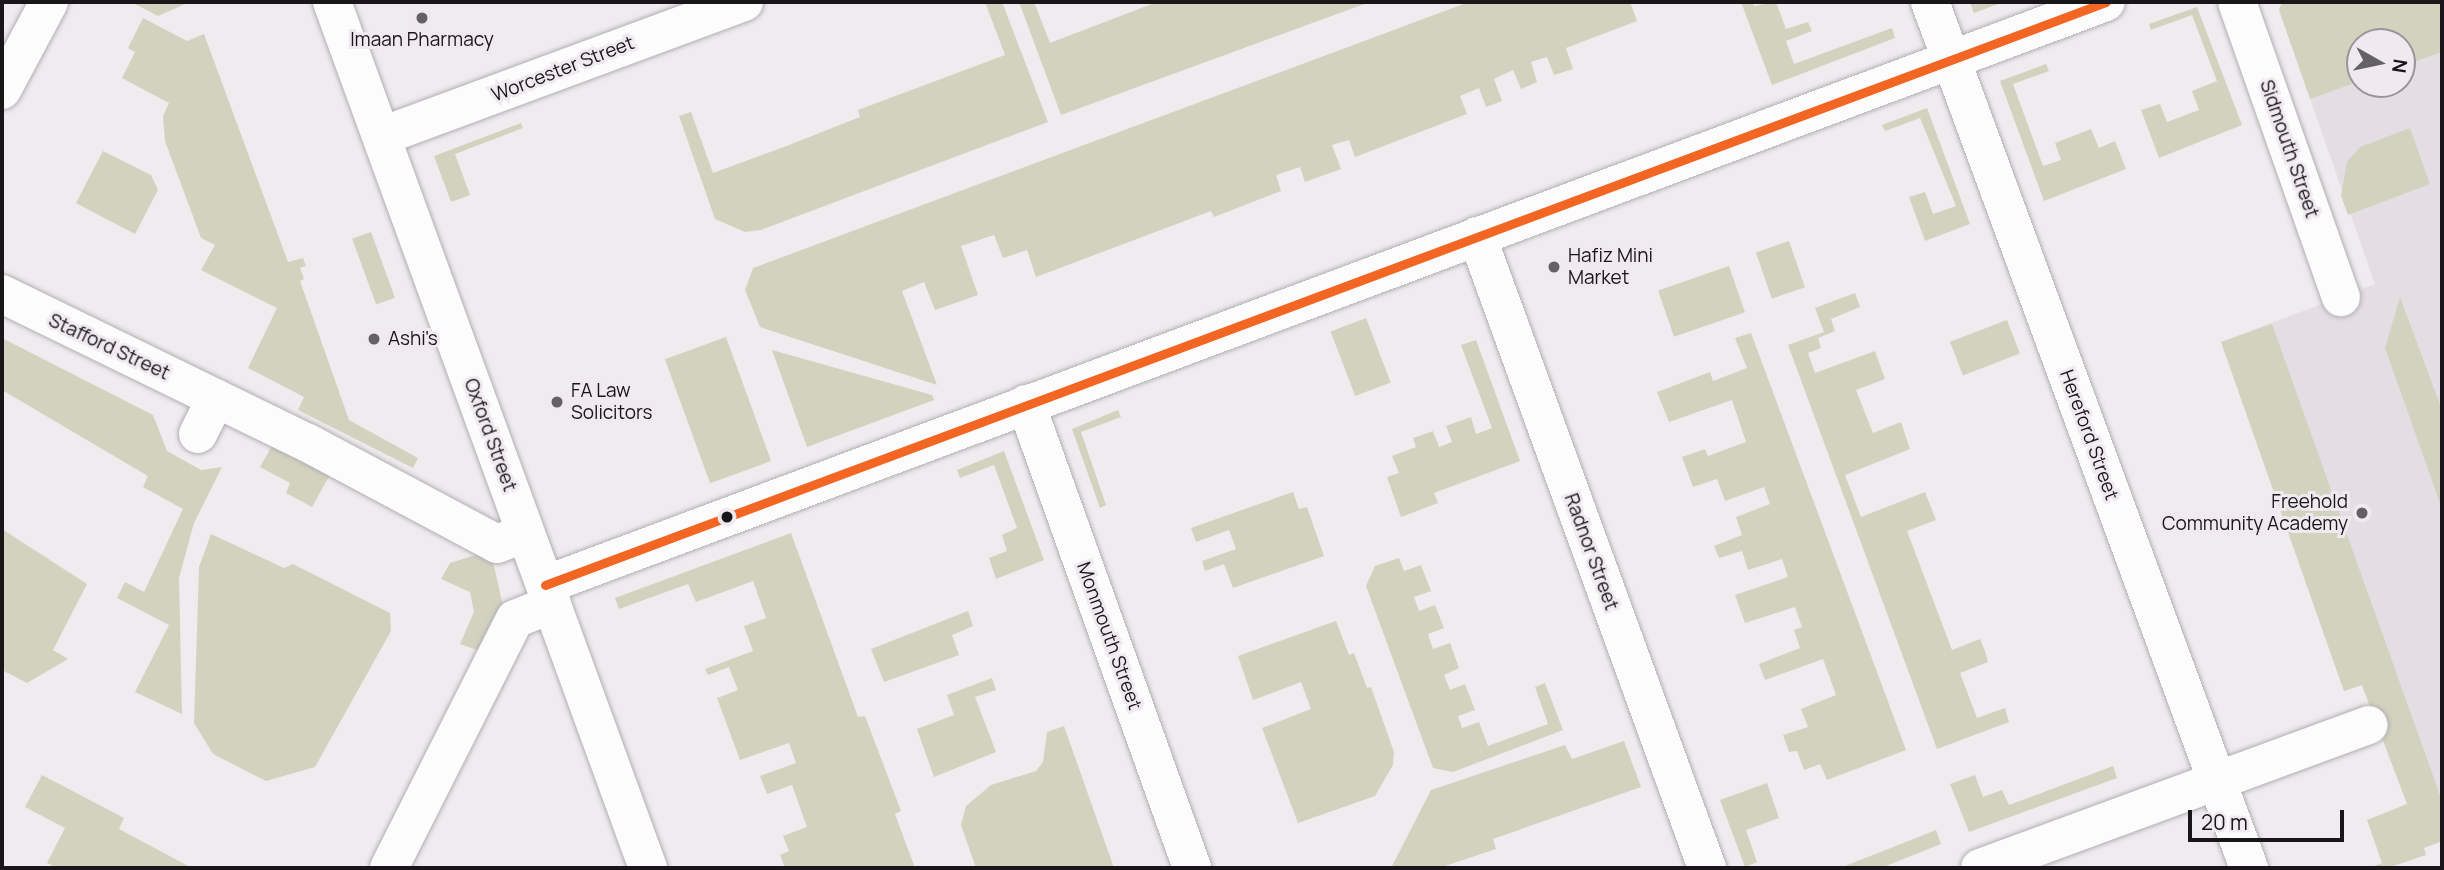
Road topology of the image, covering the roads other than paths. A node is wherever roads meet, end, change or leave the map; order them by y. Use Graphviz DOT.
graph roads {
  1 [pos="49,2"];
  2 [pos="332,2"];
  3 [pos="744,2"];
  4 [pos="1930,2"];
  5 [pos="2106,2"];
  6 [pos="2237,2"];
  7 [pos="1952,61"];
  8 [pos="2,90"];
  9 [pos="382,135"];
  10 [pos="1477,236"];
  11 [pos="2,294"];
  12 [pos="2341,297"];
  13 [pos="216,398"];
  14 [pos="1026,404"];
  15 [pos="198,434"];
  16 [pos="525,533"];
  17 [pos="549,595"];
  18 [pos="2369,725"];
  19 [pos="2216,780"];
  20 [pos="389,868"];
  21 [pos="648,868"];
  22 [pos="1192,868"];
  23 [pos="1707,868"];
  24 [pos="1980,868"];
  25 [pos="2249,868"];
  1 -- 8 [label="street"];
  2 -- 9 [label="street, Oxford Street"];
  3 -- 9 [label="street, Worcester Street"];
  4 -- 7 [label="street, Hereford Street"];
  5 -- 7 [label="street"];
  6 -- 12 [label="street, Sidmouth Street"];
  7 -- 10 [label="street"];
  7 -- 19 [label="street, Hereford Street"];
  9 -- 16 [label="street, Oxford Street"];
  10 -- 14 [label="street"];
  10 -- 23 [label="street, Radnor Street"];
  11 -- 13 [label="street, Stafford Street"];
  13 -- 15 [label="street"];
  13 -- 16 [label="street, Stafford Street"];
  14 -- 17 [label="street"];
  14 -- 22 [label="street, Monmouth Street"];
  16 -- 17 [label="street, Oxford Street"];
  17 -- 20 [label="street"];
  17 -- 21 [label="street, Oxford Street"];
  18 -- 19 [label="street"];
  19 -- 24 [label="street"];
  19 -- 25 [label="street, Hereford Street"];
}
